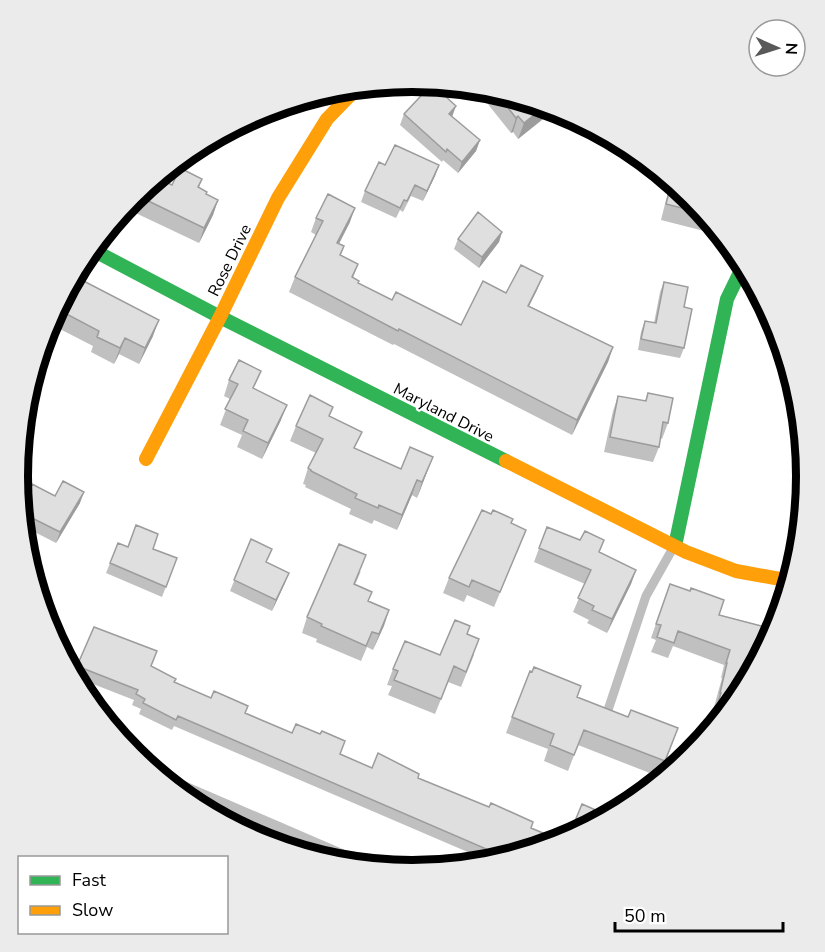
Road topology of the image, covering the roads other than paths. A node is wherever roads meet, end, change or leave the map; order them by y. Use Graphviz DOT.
graph roads {
  1 [pos="348,97"];
  2 [pos="100,254"];
  3 [pos="739,274"];
  4 [pos="220,317"];
  5 [pos="146,459"];
  6 [pos="675,546"];
  7 [pos="782,579"];
  8 [pos="608,710"];
  9 [pos="212,804"];
  10 [pos="295,842"];
  1 -- 4 [label="street, Rose Drive"];
  2 -- 4 [label="street, Maryland Drive"];
  3 -- 6 [label="street"];
  4 -- 5 [label="street, Rose Drive"];
  4 -- 6 [label="street, Maryland Drive"];
  6 -- 7 [label="street, Maryland Drive"];
  6 -- 8 [label="lane"];
  9 -- 10 [label="street"];
}
